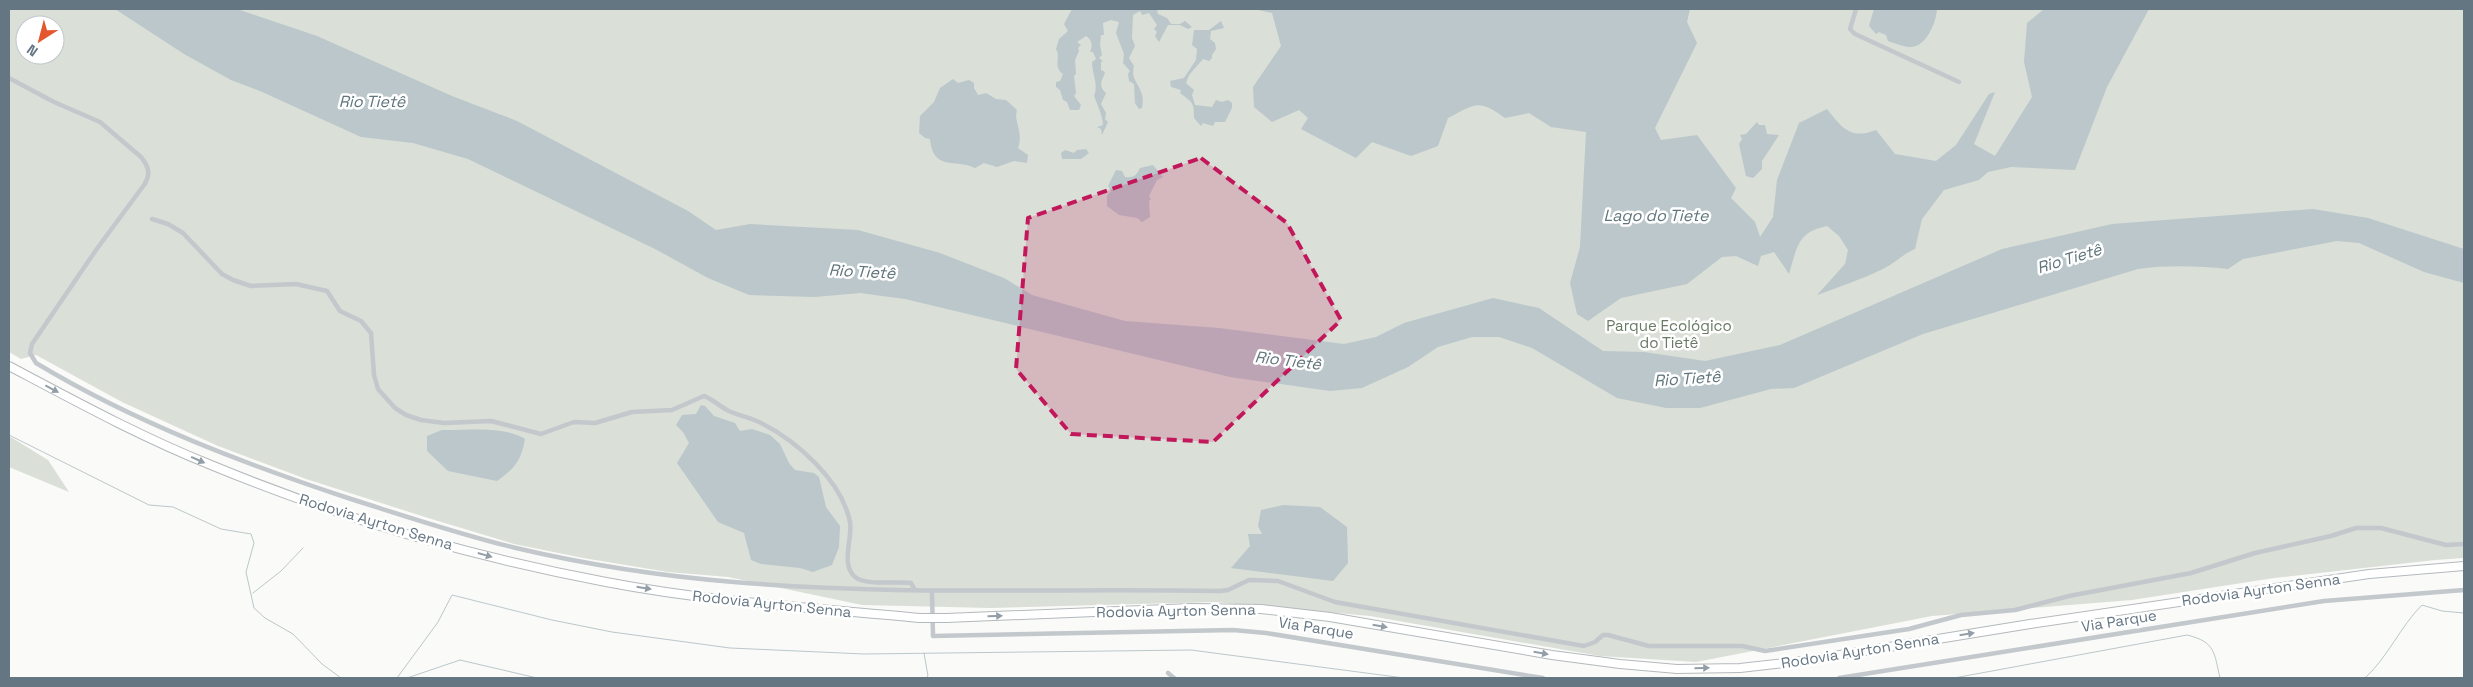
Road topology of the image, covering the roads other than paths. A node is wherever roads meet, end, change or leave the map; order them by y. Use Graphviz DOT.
graph roads {
  1 [pos="1856,9"];
  2 [pos="9,78"];
  3 [pos="1959,82"];
  4 [pos="152,219"];
  5 [pos="9,366"];
  6 [pos="2464,544"];
  7 [pos="2464,566"];
  8 [pos="914,590"];
  9 [pos="2464,590"];
  10 [pos="932,592"];
  11 [pos="1168,673"];
  12 [pos="1174,678"];
  13 [pos="1543,678"];
  14 [pos="1839,678"];
  1 -- 3 [label="street"];
  2 -- 8 [label="street"];
  4 -- 8 [label="street"];
  5 -- 7 [label="highway, Rodovia Ayrton Senna, one-way, bridge"];
  6 -- 10 [label="street"];
  8 -- 10 [label="street"];
  9 -- 14 [label="street, Via Parque"];
  10 -- 13 [label="street, Via Parque"];
  11 -- 12 [label="street"];
}
